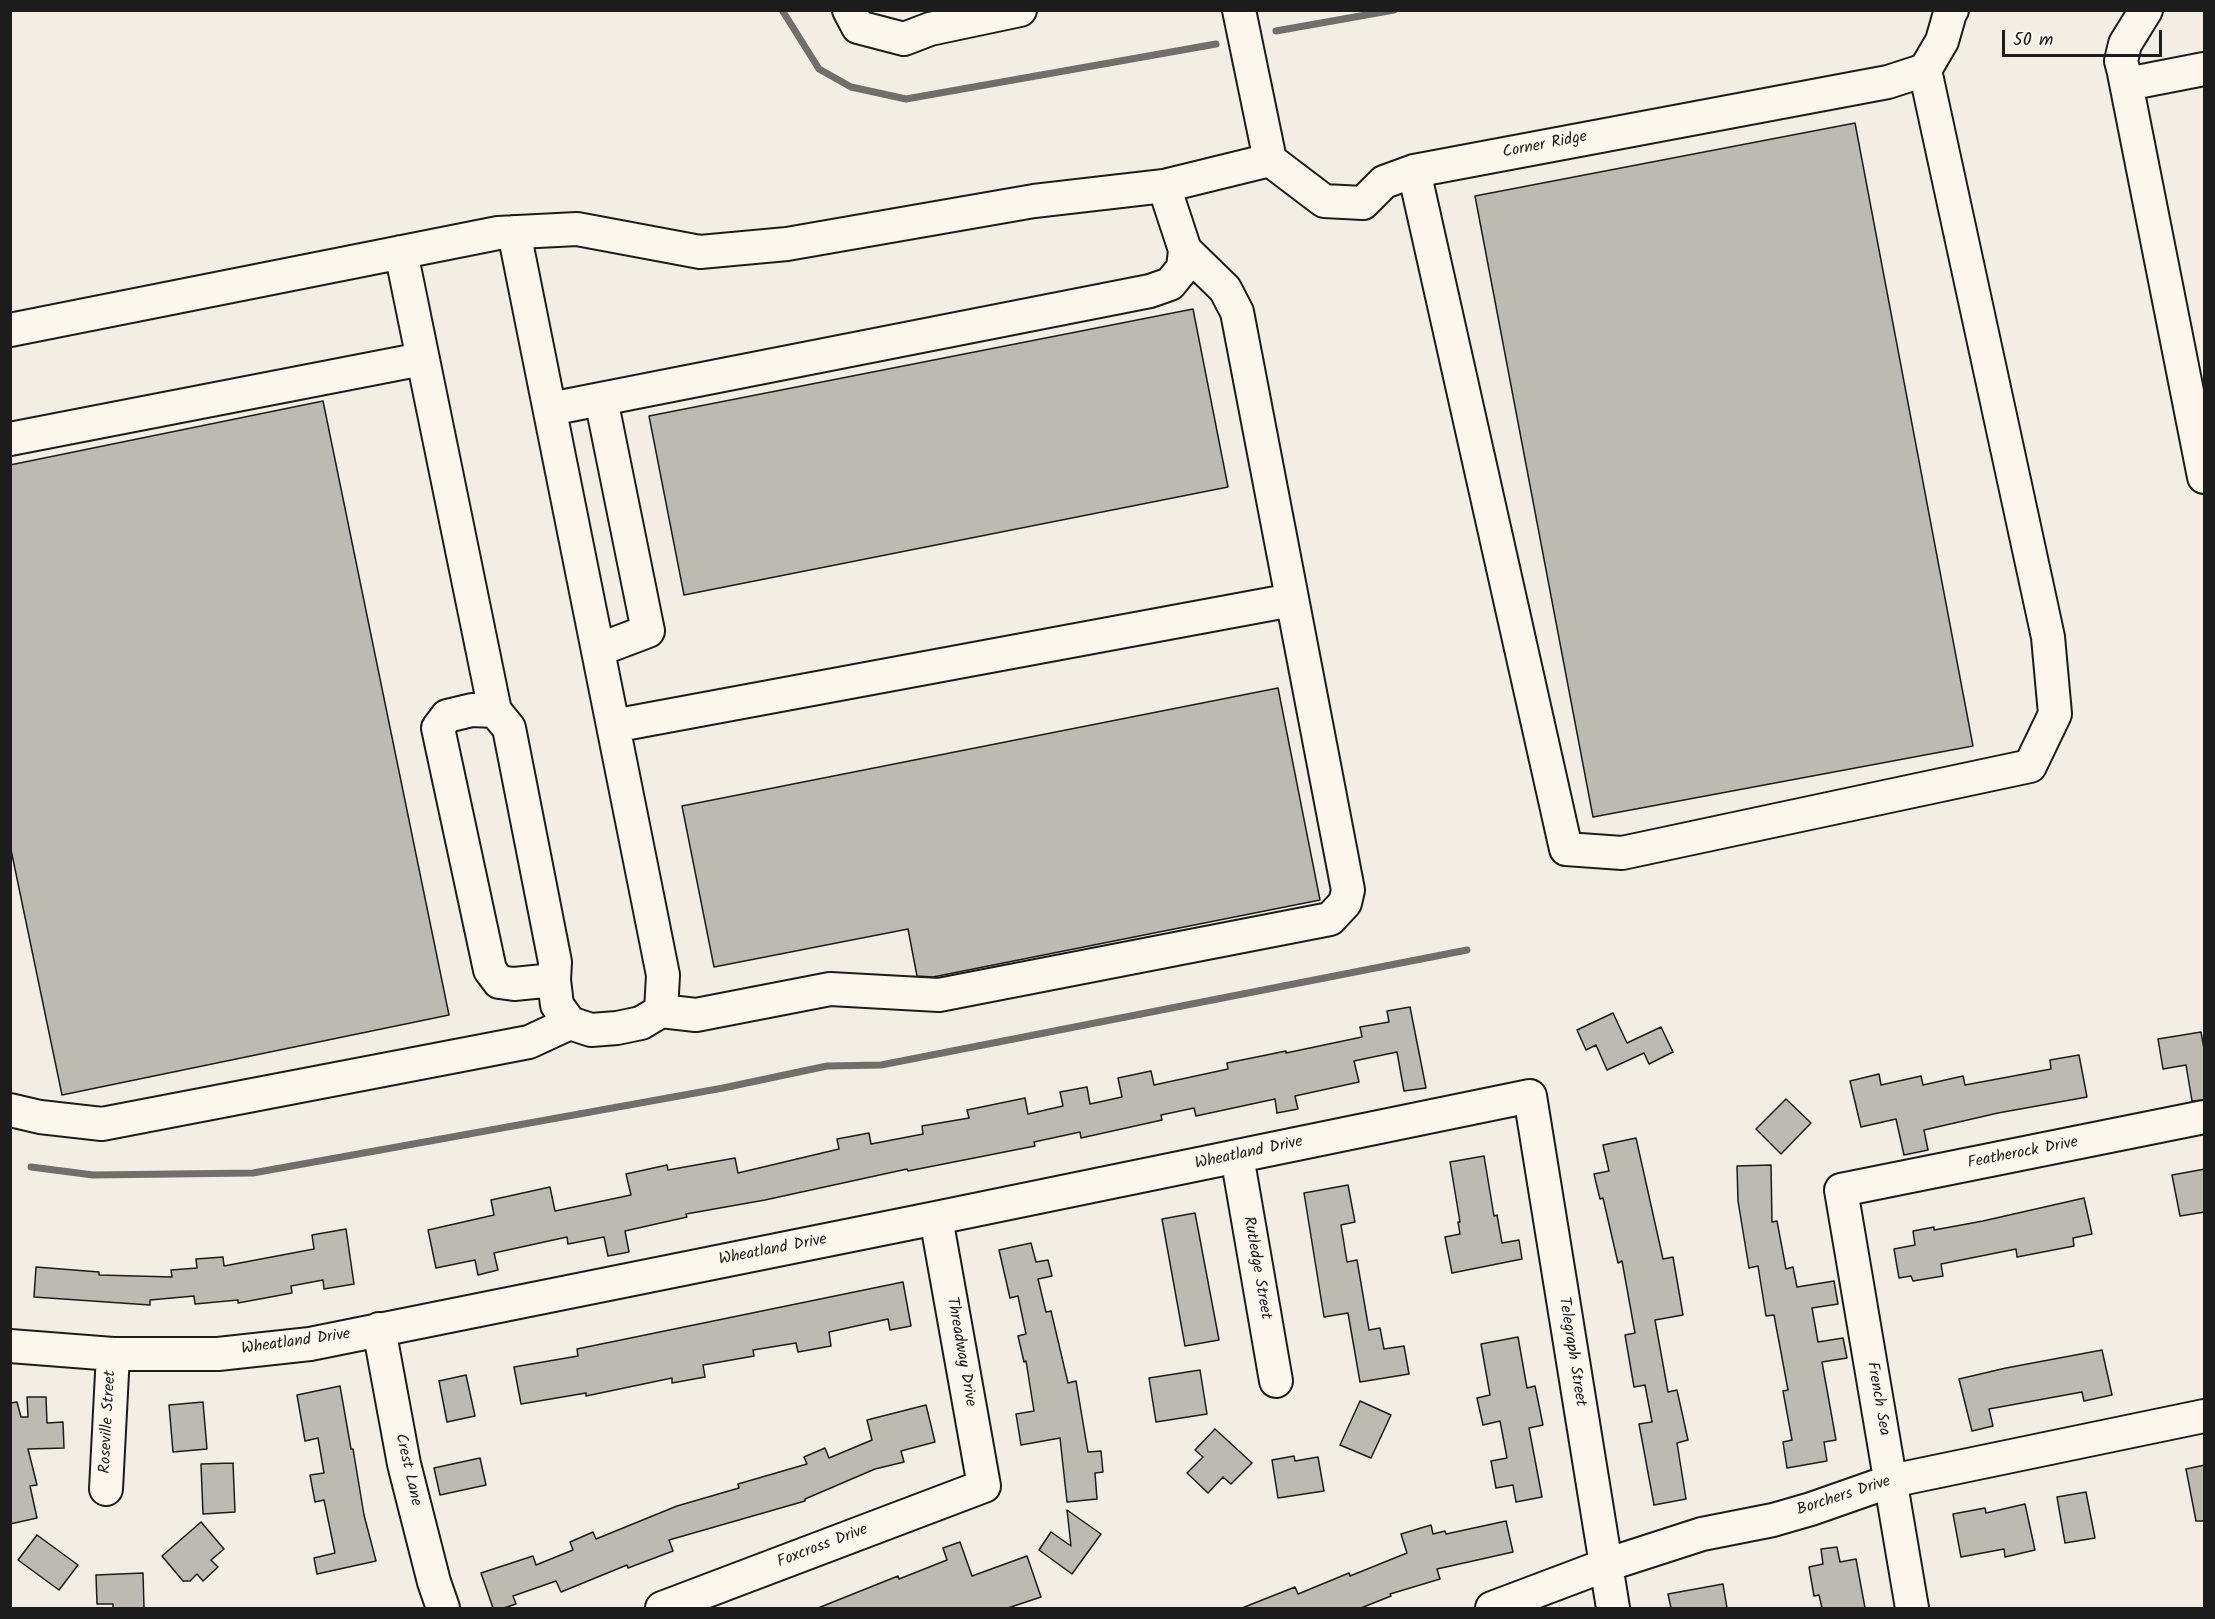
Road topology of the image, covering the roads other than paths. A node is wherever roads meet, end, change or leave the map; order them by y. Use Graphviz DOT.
graph roads {
  1 [pos="849,10"];
  2 [pos="1020,10"];
  3 [pos="1239,10"];
  4 [pos="1952,10"];
  5 [pos="2146,10"];
  6 [pos="2205,69"];
  7 [pos="1925,70"];
  8 [pos="2124,73"];
  9 [pos="1270,160"];
  10 [pos="1414,171"];
  11 [pos="1164,186"];
  12 [pos="514,232"];
  13 [pos="1185,250"];
  14 [pos="401,252"];
  15 [pos="10,330"];
  16 [pos="423,359"];
  17 [pos="602,399"];
  18 [pos="550,409"];
  19 [pos="10,439"];
  20 [pos="2205,477"];
  21 [pos="1292,600"];
  22 [pos="598,650"];
  23 [pos="495,711"];
  24 [pos="613,726"];
  25 [pos="554,980"];
  26 [pos="661,1011"];
  27 [pos="570,1023"];
  28 [pos="1530,1096"];
  29 [pos="10,1110"];
  30 [pos="2205,1118"];
  31 [pos="1236,1156"];
  32 [pos="1841,1191"];
  33 [pos="936,1218"];
  34 [pos="379,1329"];
  35 [pos="10,1346"];
  36 [pos="112,1354"];
  37 [pos="1276,1381"];
  38 [pos="2205,1416"];
  39 [pos="1891,1481"];
  40 [pos="984,1486"];
  41 [pos="106,1489"];
  42 [pos="1606,1565"];
  43 [pos="443,1608"];
  44 [pos="662,1608"];
  45 [pos="1492,1608"];
  46 [pos="1613,1608"];
  47 [pos="1912,1608"];
  1 -- 2 [label="street"];
  3 -- 9 [label="street"];
  4 -- 7 [label="street"];
  5 -- 8 [label="street"];
  6 -- 8 [label="street"];
  7 -- 10 [label="street, Corner Ridge"];
  7 -- 10 [label="street"];
  8 -- 20 [label="street"];
  9 -- 10 [label="street, Corner Ridge"];
  9 -- 11 [label="street"];
  11 -- 12 [label="street"];
  11 -- 13 [label="street"];
  12 -- 14 [label="street"];
  12 -- 18 [label="street"];
  13 -- 17 [label="street"];
  13 -- 21 [label="street"];
  14 -- 15 [label="street"];
  14 -- 16 [label="street"];
  16 -- 19 [label="street"];
  16 -- 23 [label="street"];
  17 -- 18 [label="street"];
  17 -- 22 [label="street"];
  18 -- 22 [label="street"];
  21 -- 24 [label="street"];
  21 -- 26 [label="street"];
  22 -- 24 [label="street"];
  23 -- 25 [label="street"];
  23 -- 25 [label="street"];
  24 -- 26 [label="street"];
  25 -- 27 [label="street"];
  26 -- 27 [label="street"];
  27 -- 29 [label="street"];
  28 -- 31 [label="street, Wheatland Drive"];
  28 -- 42 [label="street, Telegraph Street"];
  30 -- 32 [label="street, Featherock Drive"];
  31 -- 33 [label="street, Wheatland Drive"];
  31 -- 37 [label="street, Rutledge Street"];
  32 -- 39 [label="street, French Sea"];
  33 -- 34 [label="street, Wheatland Drive"];
  33 -- 40 [label="street, Threadway Drive"];
  34 -- 36 [label="street, Wheatland Drive"];
  34 -- 43 [label="street, Crest Lane"];
  35 -- 36 [label="street, Wheatland Drive"];
  36 -- 41 [label="street, Roseville Street"];
  38 -- 39 [label="street, Borchers Drive"];
  39 -- 42 [label="street, Borchers Drive"];
  39 -- 47 [label="street, French Sea"];
  40 -- 44 [label="street, Foxcross Drive"];
  42 -- 45 [label="street, Borchers Drive"];
  42 -- 46 [label="street, Telegraph Street"];
}
